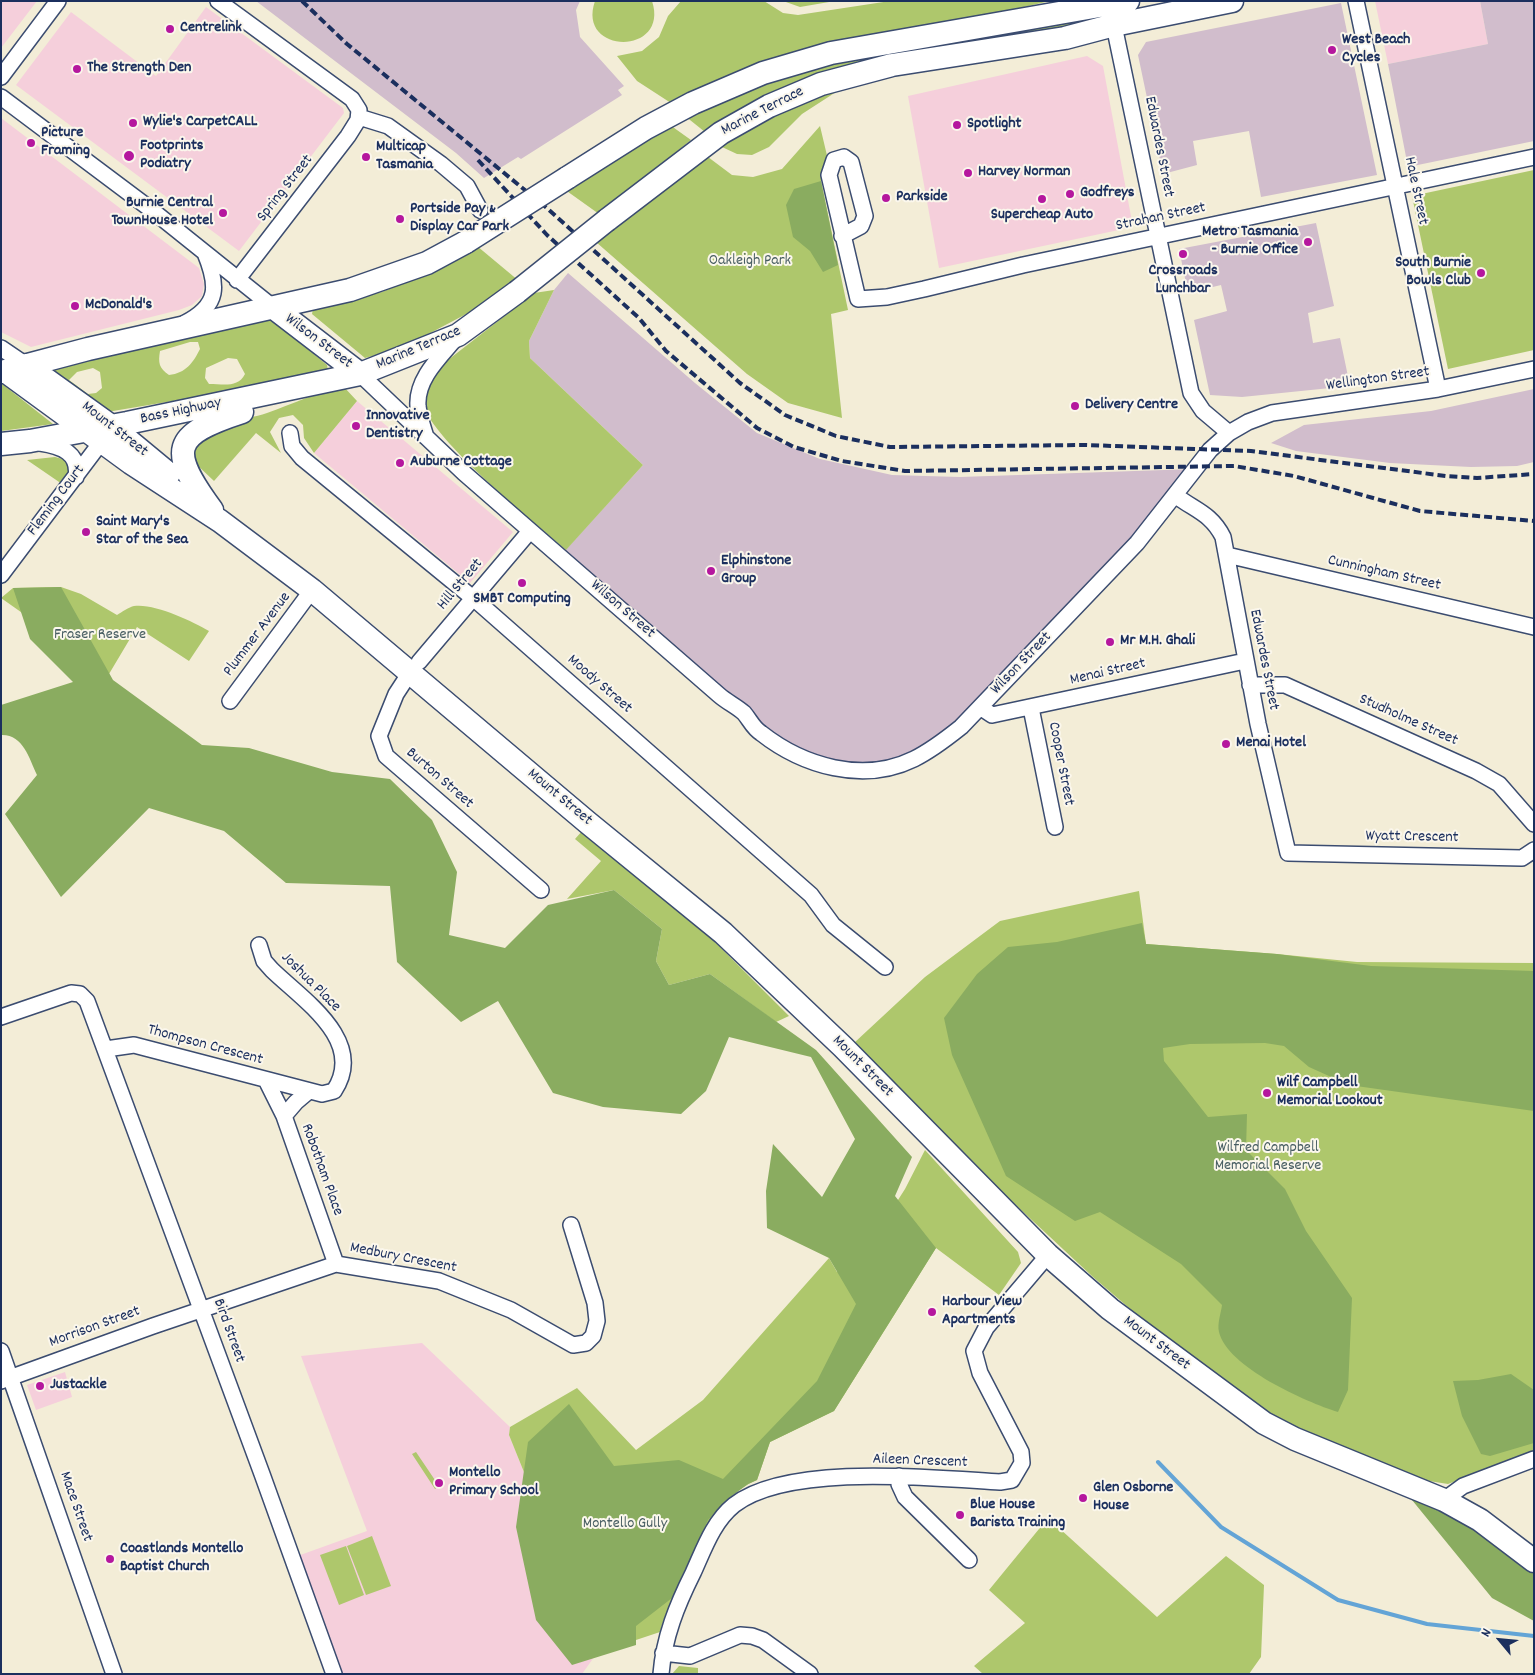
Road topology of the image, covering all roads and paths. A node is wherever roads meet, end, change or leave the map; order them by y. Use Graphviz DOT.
graph roads {
  1 [pos="58,1"];
  2 [pos="218,1"];
  3 [pos="1064,1"];
  4 [pos="1232,1"];
  5 [pos="1356,1"];
  6 [pos="1115,8"];
  7 [pos="1026,19"];
  8 [pos="1,77"];
  9 [pos="1,97"];
  10 [pos="352,99"];
  11 [pos="359,117"];
  12 [pos="398,132"];
  13 [pos="1534,157"];
  14 [pos="1396,186"];
  15 [pos="480,210"];
  16 [pos="842,236"];
  17 [pos="1157,236"];
  18 [pos="204,251"];
  19 [pos="237,280"];
  20 [pos="274,308"];
  21 [pos="168,331"];
  22 [pos="458,335"];
  23 [pos="1,348"];
  24 [pos="8,369"];
  25 [pos="1534,370"];
  26 [pos="360,374"];
  27 [pos="324,383"];
  28 [pos="1438,389"];
  29 [pos="100,432"];
  30 [pos="290,433"];
  31 [pos="1229,433"];
  32 [pos="426,437"];
  33 [pos="30,441"];
  34 [pos="1,444"];
  35 [pos="76,478"];
  36 [pos="1175,495"];
  37 [pos="220,521"];
  38 [pos="530,531"];
  39 [pos="1226,555"];
  40 [pos="1,575"];
  41 [pos="312,590"];
  42 [pos="473,598"];
  43 [pos="1534,627"];
  44 [pos="1245,661"];
  45 [pos="415,666"];
  46 [pos="1250,685"];
  47 [pos="230,701"];
  48 [pos="980,707"];
  49 [pos="1031,708"];
  50 [pos="1534,824"];
  51 [pos="1055,827"];
  52 [pos="1534,850"];
  53 [pos="1288,852"];
  54 [pos="541,890"];
  55 [pos="259,945"];
  56 [pos="885,967"];
  57 [pos="1,1017"];
  58 [pos="106,1049"];
  59 [pos="266,1080"];
  60 [pos="309,1091"];
  61 [pos="284,1116"];
  62 [pos="571,1225"];
  63 [pos="1048,1255"];
  64 [pos="336,1264"];
  65 [pos="202,1310"];
  66 [pos="1,1351"];
  67 [pos="6,1380"];
  68 [pos="1534,1459"];
  69 [pos="899,1476"];
  70 [pos="1444,1500"];
  71 [pos="969,1560"];
  72 [pos="1534,1561"];
  73 [pos="663,1653"];
  74 [pos="114,1674"];
  75 [pos="334,1674"];
  76 [pos="661,1674"];
  77 [pos="810,1674"];
  1 -- 8 [label="street"];
  2 -- 10 [label="street"];
  3 -- 7 [label="street"];
  4 -- 6 [label="highway, Marine Terrace"];
  5 -- 14 [label="street, Hale Street"];
  6 -- 7 [label="highway, Marine Terrace"];
  6 -- 17 [label="street, Edwardes Street"];
  6 -- 22 [label="highway, Marine Terrace, bridge"];
  7 -- 20 [label="highway, Marine Terrace, bridge"];
  9 -- 18 [label="street, Wilson Street"];
  10 -- 11 [label="street"];
  10 -- 12 [label="street"];
  11 -- 12 [label="street"];
  11 -- 19 [label="street, Spring Street"];
  12 -- 15 [label="street"];
  13 -- 14 [label="street, Strahan Street"];
  14 -- 17 [label="street, Strahan Street"];
  14 -- 28 [label="street, Hale Street"];
  16 -- 16 [label="street, Strahan Street"];
  16 -- 17 [label="street, Strahan Street"];
  17 -- 31 [label="street, Edwardes Street"];
  18 -- 19 [label="street, Wilson Street"];
  18 -- 21 [label="street"];
  19 -- 20 [label="street, Wilson Street"];
  20 -- 21 [label="highway"];
  20 -- 26 [label="highway, Wilson Street"];
  21 -- 24 [label="highway"];
  22 -- 26 [label="highway, Marine Terrace"];
  22 -- 32 [label="street"];
  23 -- 24 [label="street, Mount Street"];
  24 -- 29 [label="highway, Mount Street"];
  25 -- 28 [label="street, Wellington Street"];
  26 -- 27 [label="highway, Bass Highway"];
  26 -- 32 [label="street, Wilson Street"];
  27 -- 29 [label="highway, Bass Highway"];
  27 -- 37 [label="highway"];
  28 -- 31 [label="street, Wellington Street"];
  29 -- 33 [label="highway, Bass Highway"];
  29 -- 35 [label="street, Fleming Court"];
  29 -- 37 [label="highway, Mount Street"];
  30 -- 42 [label="street, Moody Street"];
  31 -- 36 [label="street, Wilson Street"];
  32 -- 38 [label="street, Wilson Street"];
  33 -- 34 [label="highway, Bass Highway"];
  33 -- 35 [label="street"];
  35 -- 40 [label="street, Fleming Court"];
  36 -- 39 [label="street, Edwardes Street"];
  36 -- 48 [label="street, Wilson Street"];
  37 -- 41 [label="highway, Mount Street"];
  38 -- 42 [label="street, Hill Street"];
  38 -- 48 [label="street, Wilson Street"];
  39 -- 43 [label="street, Cunningham Street"];
  39 -- 44 [label="street, Edwardes Street"];
  41 -- 45 [label="highway, Mount Street"];
  41 -- 47 [label="street, Plummer Avenue"];
  42 -- 45 [label="street, Hill Street"];
  42 -- 56 [label="street, Moody Street"];
  44 -- 46 [label="street, Edwardes Street"];
  44 -- 49 [label="street, Menai Street"];
  45 -- 54 [label="street, Burton Street"];
  45 -- 63 [label="highway, Mount Street"];
  46 -- 50 [label="street, Studholme Street"];
  46 -- 53 [label="street, Edwardes Street"];
  48 -- 49 [label="street, Menai Street"];
  49 -- 51 [label="street, Cooper Street"];
  52 -- 53 [label="street, Wyatt Crescent"];
  55 -- 60 [label="street, Joshua Place"];
  57 -- 58 [label="street, Bird Street"];
  58 -- 59 [label="street, Thompson Crescent"];
  58 -- 65 [label="street, Bird Street"];
  59 -- 60 [label="street, Joshua Place"];
  59 -- 61 [label="street, Robotham Place"];
  60 -- 61 [label="street, Robotham Place"];
  61 -- 64 [label="street, Robotham Place"];
  62 -- 64 [label="street, Medbury Crescent"];
  63 -- 69 [label="street, Aileen Crescent"];
  63 -- 70 [label="highway, Mount Street"];
  64 -- 65 [label="street, Medbury Crescent"];
  65 -- 67 [label="street, Morrison Street"];
  65 -- 75 [label="street, Bird Street"];
  66 -- 67 [label="street, Mace Street"];
  67 -- 74 [label="street, Mace Street"];
  68 -- 70 [label="street"];
  69 -- 71 [label="street"];
  69 -- 73 [label="street, Aileen Crescent"];
  70 -- 72 [label="highway, Mount Street"];
  73 -- 76 [label="street, Aileen Crescent"];
  73 -- 77 [label="street"];
}
